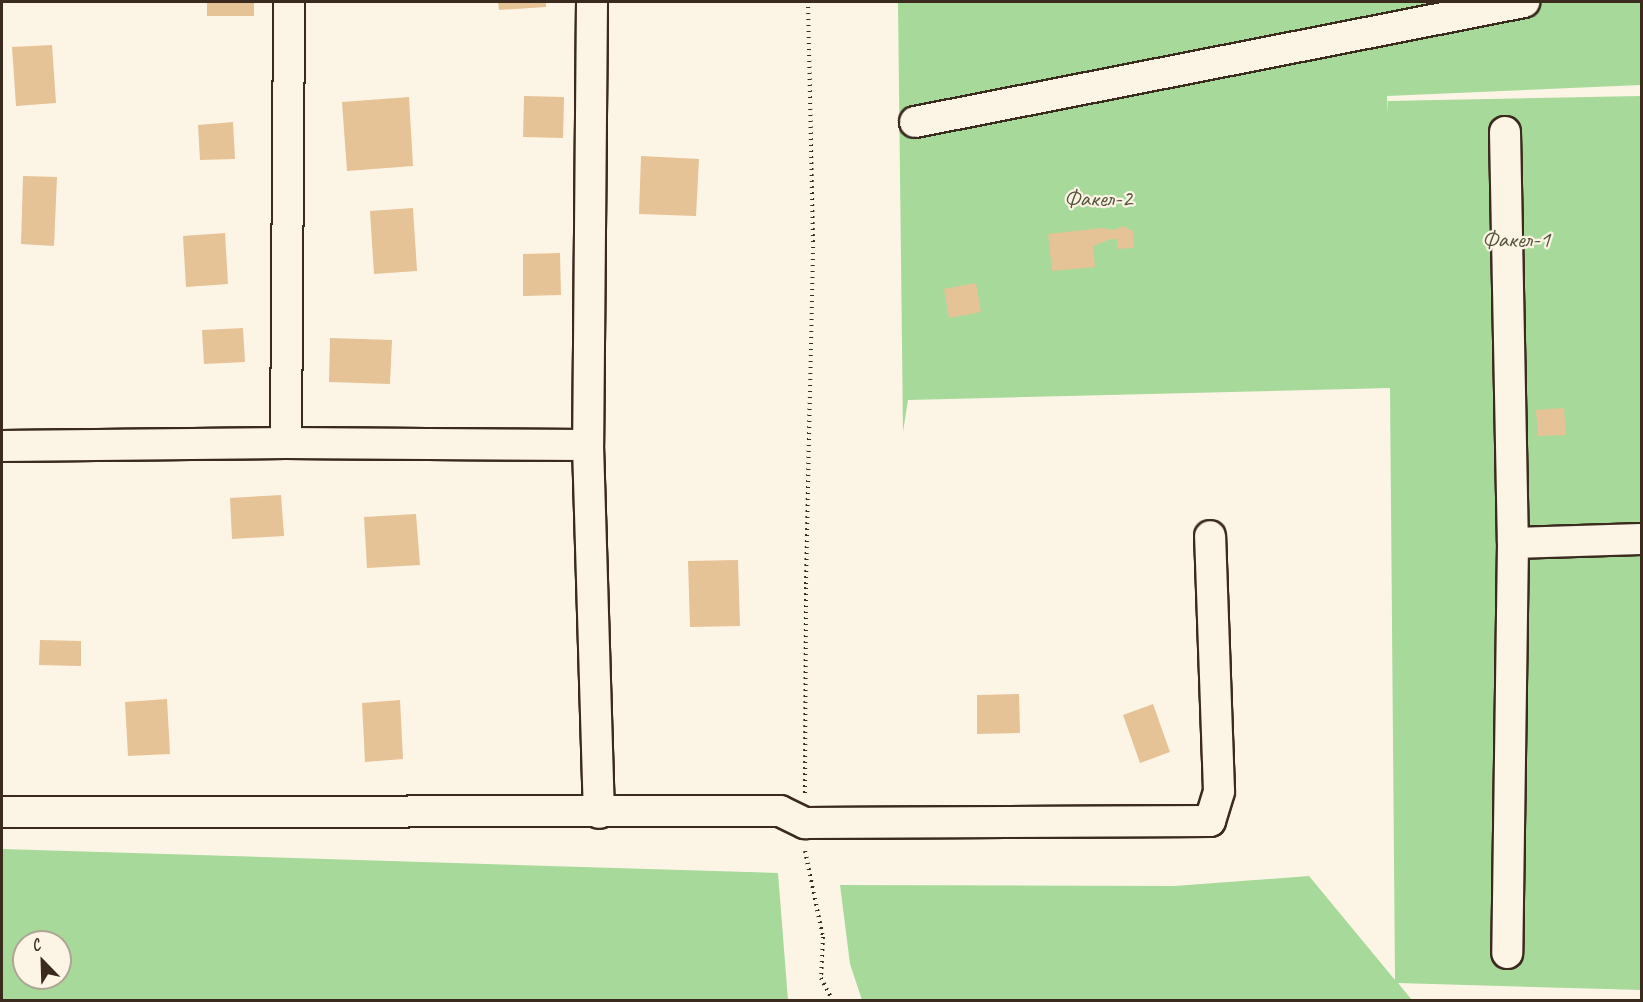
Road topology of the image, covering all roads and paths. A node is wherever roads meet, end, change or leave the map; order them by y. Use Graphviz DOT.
graph roads {
  1 [pos="289,2"];
  2 [pos="592,2"];
  3 [pos="808,2"];
  4 [pos="1524,2"];
  5 [pos="915,122"];
  6 [pos="1506,132"];
  7 [pos="286,443"];
  8 [pos="588,445"];
  9 [pos="2,446"];
  10 [pos="1210,536"];
  11 [pos="1641,539"];
  12 [pos="1513,543"];
  13 [pos="2,812"];
  14 [pos="599,813"];
  15 [pos="792,817"];
  16 [pos="1507,953"];
  17 [pos="832,1000"];
  1 -- 7 [label="street"];
  2 -- 8 [label="street"];
  3 -- 15 [label="path"];
  4 -- 5 [label="street"];
  6 -- 12 [label="street"];
  7 -- 8 [label="street"];
  7 -- 9 [label="street"];
  8 -- 14 [label="street"];
  10 -- 15 [label="street"];
  11 -- 12 [label="street"];
  12 -- 16 [label="street"];
  13 -- 14 [label="street"];
  14 -- 15 [label="street"];
  15 -- 17 [label="path"];
}
